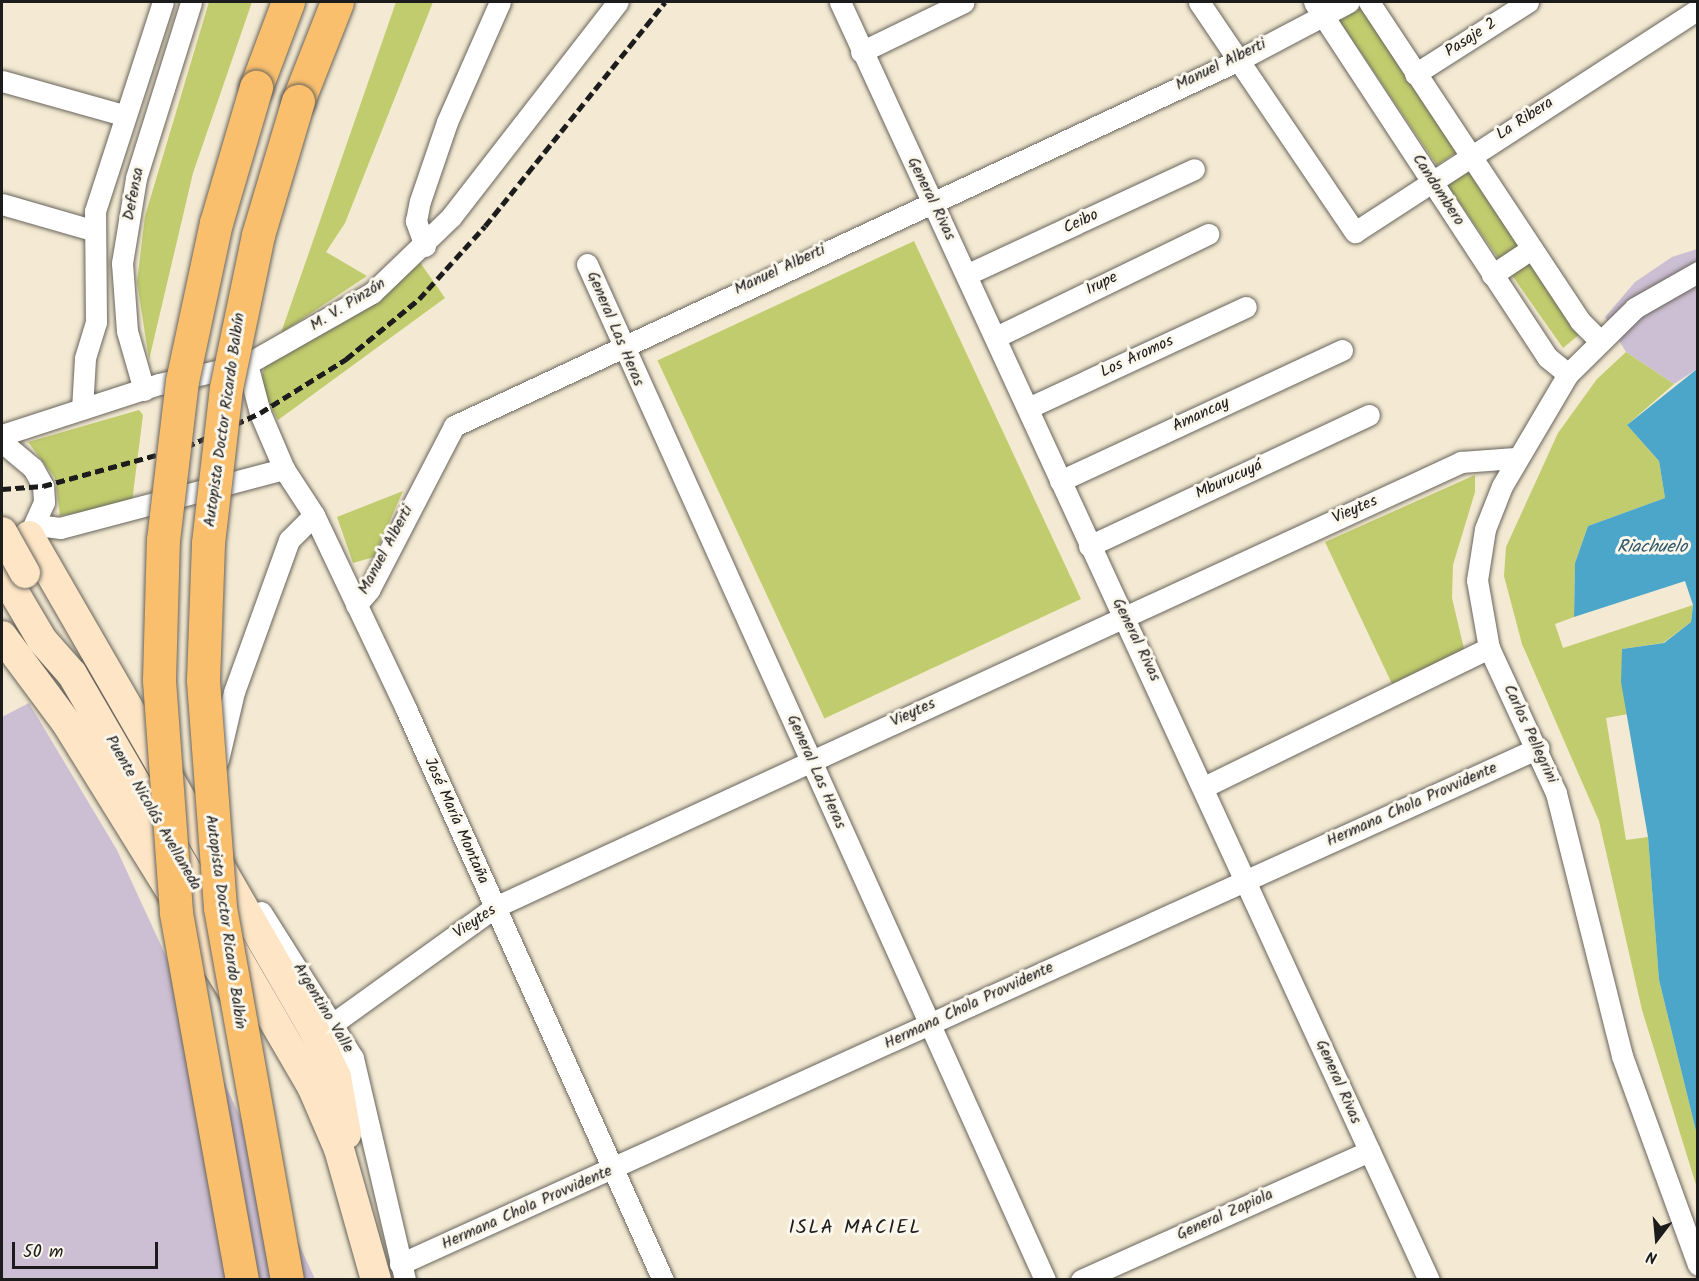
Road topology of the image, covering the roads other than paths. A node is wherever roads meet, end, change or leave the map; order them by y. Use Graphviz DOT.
graph roads {
  1 [pos="288,2"];
  2 [pos="337,2"];
  3 [pos="500,2"];
  4 [pos="618,2"];
  5 [pos="963,2"];
  6 [pos="1200,2"];
  7 [pos="1349,2"];
  8 [pos="1369,2"];
  9 [pos="1528,2"];
  10 [pos="156,3"];
  11 [pos="847,4"];
  12 [pos="1317,7"];
  13 [pos="188,8"];
  14 [pos="1698,9"];
  15 [pos="861,52"];
  16 [pos="1239,60"];
  17 [pos="1415,74"];
  18 [pos="2,81"];
  19 [pos="123,115"];
  20 [pos="1469,155"];
  21 [pos="1194,169"];
  22 [pos="1432,180"];
  23 [pos="931,200"];
  24 [pos="2,204"];
  25 [pos="92,230"];
  26 [pos="1208,234"];
  27 [pos="425,246"];
  28 [pos="1531,249"];
  29 [pos="587,264"];
  30 [pos="1698,273"];
  31 [pos="968,274"];
  32 [pos="1492,275"];
  33 [pos="1246,307"];
  34 [pos="996,337"];
  35 [pos="1598,339"];
  36 [pos="621,345"];
  37 [pos="1342,350"];
  38 [pos="247,364"];
  39 [pos="1568,374"];
  40 [pos="144,390"];
  41 [pos="1028,408"];
  42 [pos="82,409"];
  43 [pos="1369,415"];
  44 [pos="2,435"];
  45 [pos="2,442"];
  46 [pos="1515,458"];
  47 [pos="284,469"];
  48 [pos="1060,481"];
  49 [pos="314,515"];
  50 [pos="22,531"];
  51 [pos="1089,546"];
  52 [pos="2,549"];
  53 [pos="2,572"];
  54 [pos="356,605"];
  55 [pos="1125,615"];
  56 [pos="2,636"];
  57 [pos="1489,648"];
  58 [pos="72,675"];
  59 [pos="1538,748"];
  60 [pos="811,760"];
  61 [pos="1206,786"];
  62 [pos="201,833"];
  63 [pos="1246,879"];
  64 [pos="495,908"];
  65 [pos="335,1022"];
  66 [pos="929,1024"];
  67 [pos="1370,1151"];
  68 [pos="611,1171"];
  69 [pos="348,1193"];
  70 [pos="1698,1265"];
  71 [pos="393,1274"];
  72 [pos="242,1280"];
  73 [pos="287,1280"];
  74 [pos="663,1280"];
  75 [pos="1045,1280"];
  76 [pos="1081,1280"];
  77 [pos="1429,1280"];
  1 -- 72 [label="highway, bridge"];
  2 -- 73 [label="highway, Autopista Doctor Ricardo Balbín, bridge"];
  3 -- 27 [label="street"];
  4 -- 27 [label="street, M. V. Pinzón"];
  5 -- 15 [label="street"];
  6 -- 16 [label="street"];
  7 -- 12 [label="street"];
  8 -- 17 [label="street"];
  9 -- 17 [label="street, Pasaje 2"];
  10 -- 13 [label="street"];
  10 -- 19 [label="street"];
  11 -- 15 [label="street, General Rivas"];
  12 -- 16 [label="street, Manuel Alberti"];
  12 -- 22 [label="street, Candombero"];
  13 -- 40 [label="street, Defensa"];
  14 -- 20 [label="street, La Ribera"];
  15 -- 23 [label="street, General Rivas"];
  16 -- 22 [label="street, La Ribera"];
  16 -- 23 [label="street, Manuel Alberti"];
  17 -- 20 [label="street"];
  18 -- 19 [label="street"];
  19 -- 25 [label="street"];
  20 -- 22 [label="street, La Ribera"];
  20 -- 28 [label="street"];
  21 -- 31 [label="street, Ceibo"];
  22 -- 32 [label="street, Candombero"];
  23 -- 31 [label="street, General Rivas"];
  23 -- 36 [label="street, Manuel Alberti"];
  24 -- 25 [label="street"];
  25 -- 42 [label="street"];
  26 -- 34 [label="street, Irupe"];
  27 -- 38 [label="street, M. V. Pinzón"];
  28 -- 32 [label="street"];
  28 -- 35 [label="street"];
  29 -- 36 [label="street, General Las Heras"];
  30 -- 35 [label="street, Carlos Pellegrini"];
  31 -- 34 [label="street, General Rivas"];
  32 -- 39 [label="street, Candombero"];
  33 -- 41 [label="street, Los Aromos"];
  34 -- 41 [label="street, General Rivas"];
  35 -- 39 [label="street, Carlos Pellegrini"];
  36 -- 54 [label="street, Manuel Alberti"];
  36 -- 60 [label="street, General Las Heras"];
  37 -- 48 [label="street, Amancay"];
  38 -- 40 [label="street, M. V. Pinzón"];
  38 -- 47 [label="street, José María Montaña"];
  39 -- 46 [label="street, Carlos Pellegrini"];
  40 -- 42 [label="street, M. V. Pinzón"];
  41 -- 48 [label="street, General Rivas"];
  42 -- 44 [label="street, M. V. Pinzón"];
  43 -- 51 [label="street, Mburucuyá"];
  45 -- 50 [label="street"];
  46 -- 55 [label="street, Vieytes"];
  46 -- 57 [label="street, Carlos Pellegrini"];
  47 -- 49 [label="street, José María Montaña"];
  47 -- 50 [label="street"];
  48 -- 51 [label="street, General Rivas"];
  49 -- 54 [label="street, José María Montaña"];
  49 -- 62 [label="street"];
  50 -- 52 [label="street"];
  50 -- 58 [label="main road, Puente Nicolás Avellaneda, bridge"];
  50 -- 62 [label="main road"];
  51 -- 55 [label="street, General Rivas"];
  53 -- 58 [label="main road, Puente Nicolás Avellaneda"];
  54 -- 64 [label="street, José María Montaña"];
  55 -- 60 [label="street, Vieytes"];
  55 -- 61 [label="street, General Rivas"];
  56 -- 69 [label="main road"];
  57 -- 59 [label="street, Carlos Pellegrini"];
  57 -- 61 [label="street"];
  58 -- 69 [label="main road, Puente Nicolás Avellaneda, bridge"];
  59 -- 63 [label="street, Hermana Chola Provvidente"];
  59 -- 70 [label="street, Carlos Pellegrini"];
  60 -- 64 [label="street, Vieytes"];
  60 -- 66 [label="street, General Las Heras"];
  61 -- 63 [label="street, General Rivas"];
  62 -- 65 [label="street, Argentino Valle"];
  62 -- 69 [label="main road"];
  63 -- 66 [label="street, Hermana Chola Provvidente"];
  63 -- 67 [label="street, General Rivas"];
  64 -- 65 [label="street, Vieytes"];
  64 -- 68 [label="street, José María Montaña"];
  65 -- 71 [label="street, Argentino Valle"];
  66 -- 68 [label="street, Hermana Chola Provvidente"];
  66 -- 75 [label="street, General Las Heras"];
  67 -- 76 [label="street, General Zapiola"];
  67 -- 77 [label="street, General Rivas"];
  68 -- 71 [label="street, Hermana Chola Provvidente"];
  68 -- 74 [label="street, José María Montaña"];
  69 -- 71 [label="main road, Puente Nicolás Avellaneda"];
}
